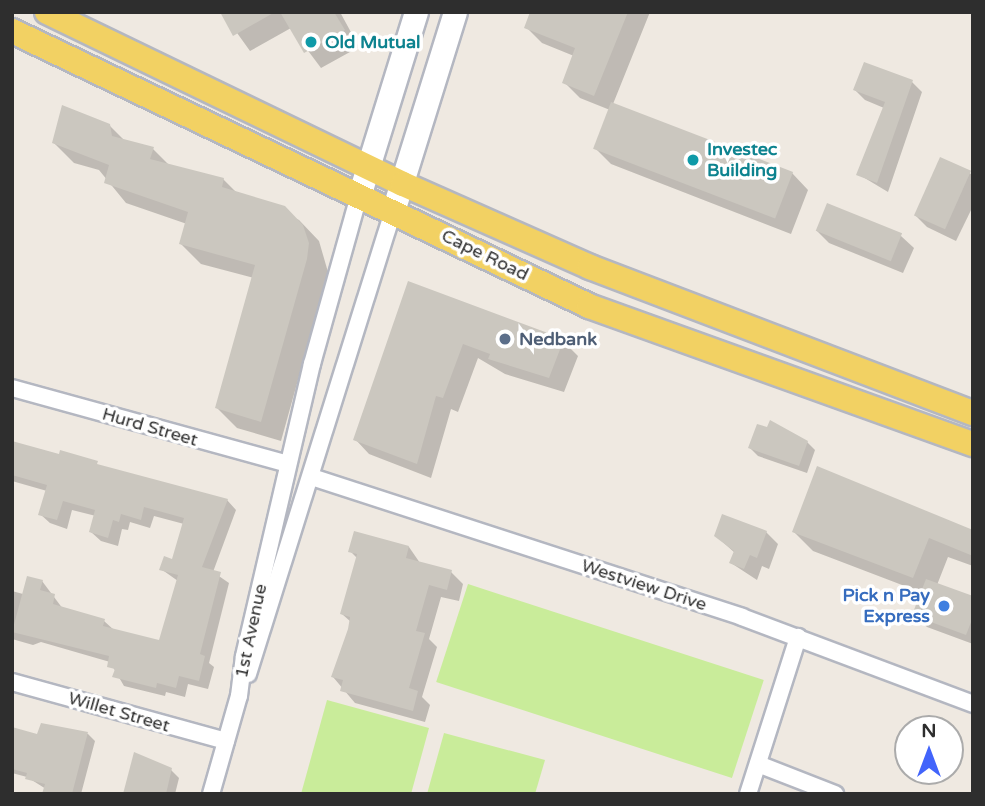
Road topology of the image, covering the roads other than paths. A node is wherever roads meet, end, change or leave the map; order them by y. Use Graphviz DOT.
graph roads {
  1 [pos="47,12"];
  2 [pos="416,12"];
  3 [pos="456,12"];
  4 [pos="12,32"];
  5 [pos="367,166"];
  6 [pos="403,184"];
  7 [pos="359,196"];
  8 [pos="393,211"];
  9 [pos="12,388"];
  10 [pos="973,413"];
  11 [pos="973,444"];
  12 [pos="288,464"];
  13 [pos="312,477"];
  14 [pos="798,638"];
  15 [pos="12,682"];
  16 [pos="239,696"];
  17 [pos="973,704"];
  18 [pos="226,741"];
  19 [pos="758,764"];
  20 [pos="211,794"];
  21 [pos="748,794"];
  22 [pos="835,794"];
  1 -- 5 [label="main road, Cape Road"];
  2 -- 5 [label="main road"];
  3 -- 6 [label="main road"];
  4 -- 7 [label="main road, Cape Road"];
  5 -- 6 [label="main road, Cape Road"];
  5 -- 7 [label="main road"];
  6 -- 8 [label="main road"];
  6 -- 10 [label="main road, Cape Road"];
  7 -- 8 [label="main road, Cape Road"];
  7 -- 12 [label="street, 1st Avenue"];
  8 -- 11 [label="main road, Cape Road"];
  8 -- 13 [label="street, 1st Avenue"];
  9 -- 12 [label="street, Hurd Street"];
  12 -- 16 [label="street, 1st Avenue"];
  13 -- 14 [label="street, Westview Drive"];
  13 -- 16 [label="street, 1st Avenue"];
  14 -- 17 [label="street, Westview Drive"];
  14 -- 19 [label="street"];
  15 -- 18 [label="street, Willet Street"];
  16 -- 18 [label="street"];
  18 -- 20 [label="street"];
  19 -- 21 [label="street"];
  19 -- 22 [label="street"];
}
